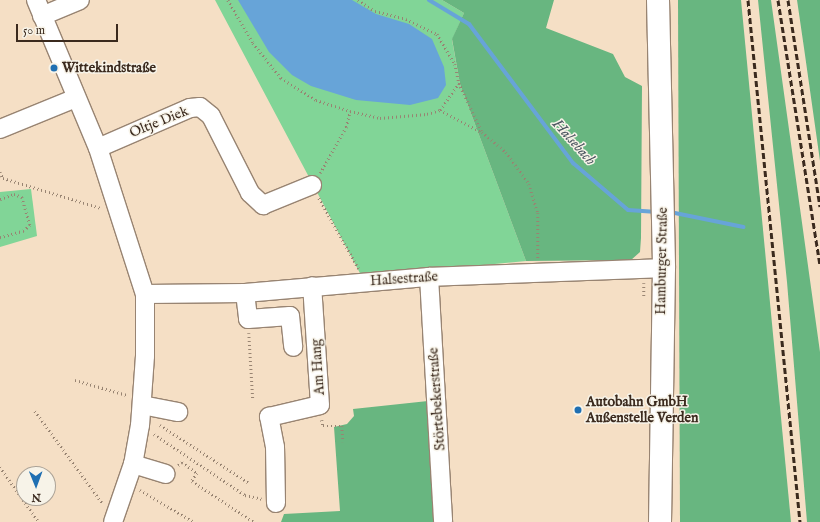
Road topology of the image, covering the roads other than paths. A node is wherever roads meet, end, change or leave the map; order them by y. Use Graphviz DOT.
graph roads {
  1 [pos="80,0"];
  2 [pos="658,0"];
  3 [pos="39,8"];
  4 [pos="76,98"];
  5 [pos="0,129"];
  6 [pos="98,148"];
  7 [pos="312,185"];
  8 [pos="664,268"];
  9 [pos="429,277"];
  10 [pos="312,286"];
  11 [pos="245,293"];
  12 [pos="144,294"];
  13 [pos="293,347"];
  14 [pos="142,411"];
  15 [pos="178,412"];
  16 [pos="133,464"];
  17 [pos="166,474"];
  18 [pos="276,503"];
  19 [pos="114,520"];
  20 [pos="443,522"];
  21 [pos="660,522"];
  1 -- 3 [label="street"];
  2 -- 8 [label="main road, Hamburger Straße"];
  3 -- 4 [label="street"];
  4 -- 5 [label="street"];
  4 -- 6 [label="street"];
  6 -- 7 [label="street, Oltje Diek"];
  6 -- 12 [label="street"];
  8 -- 9 [label="street, Halsestraße"];
  8 -- 21 [label="main road, Hamburger Straße"];
  9 -- 10 [label="street, Halsestraße"];
  9 -- 20 [label="street, Störtebekerstraße"];
  10 -- 11 [label="street, Halsestraße"];
  10 -- 18 [label="street, Am Hang"];
  11 -- 12 [label="street, Halsestraße"];
  11 -- 13 [label="street"];
  12 -- 14 [label="street"];
  14 -- 15 [label="street"];
  14 -- 16 [label="street"];
  16 -- 17 [label="street"];
  16 -- 19 [label="street"];
}
